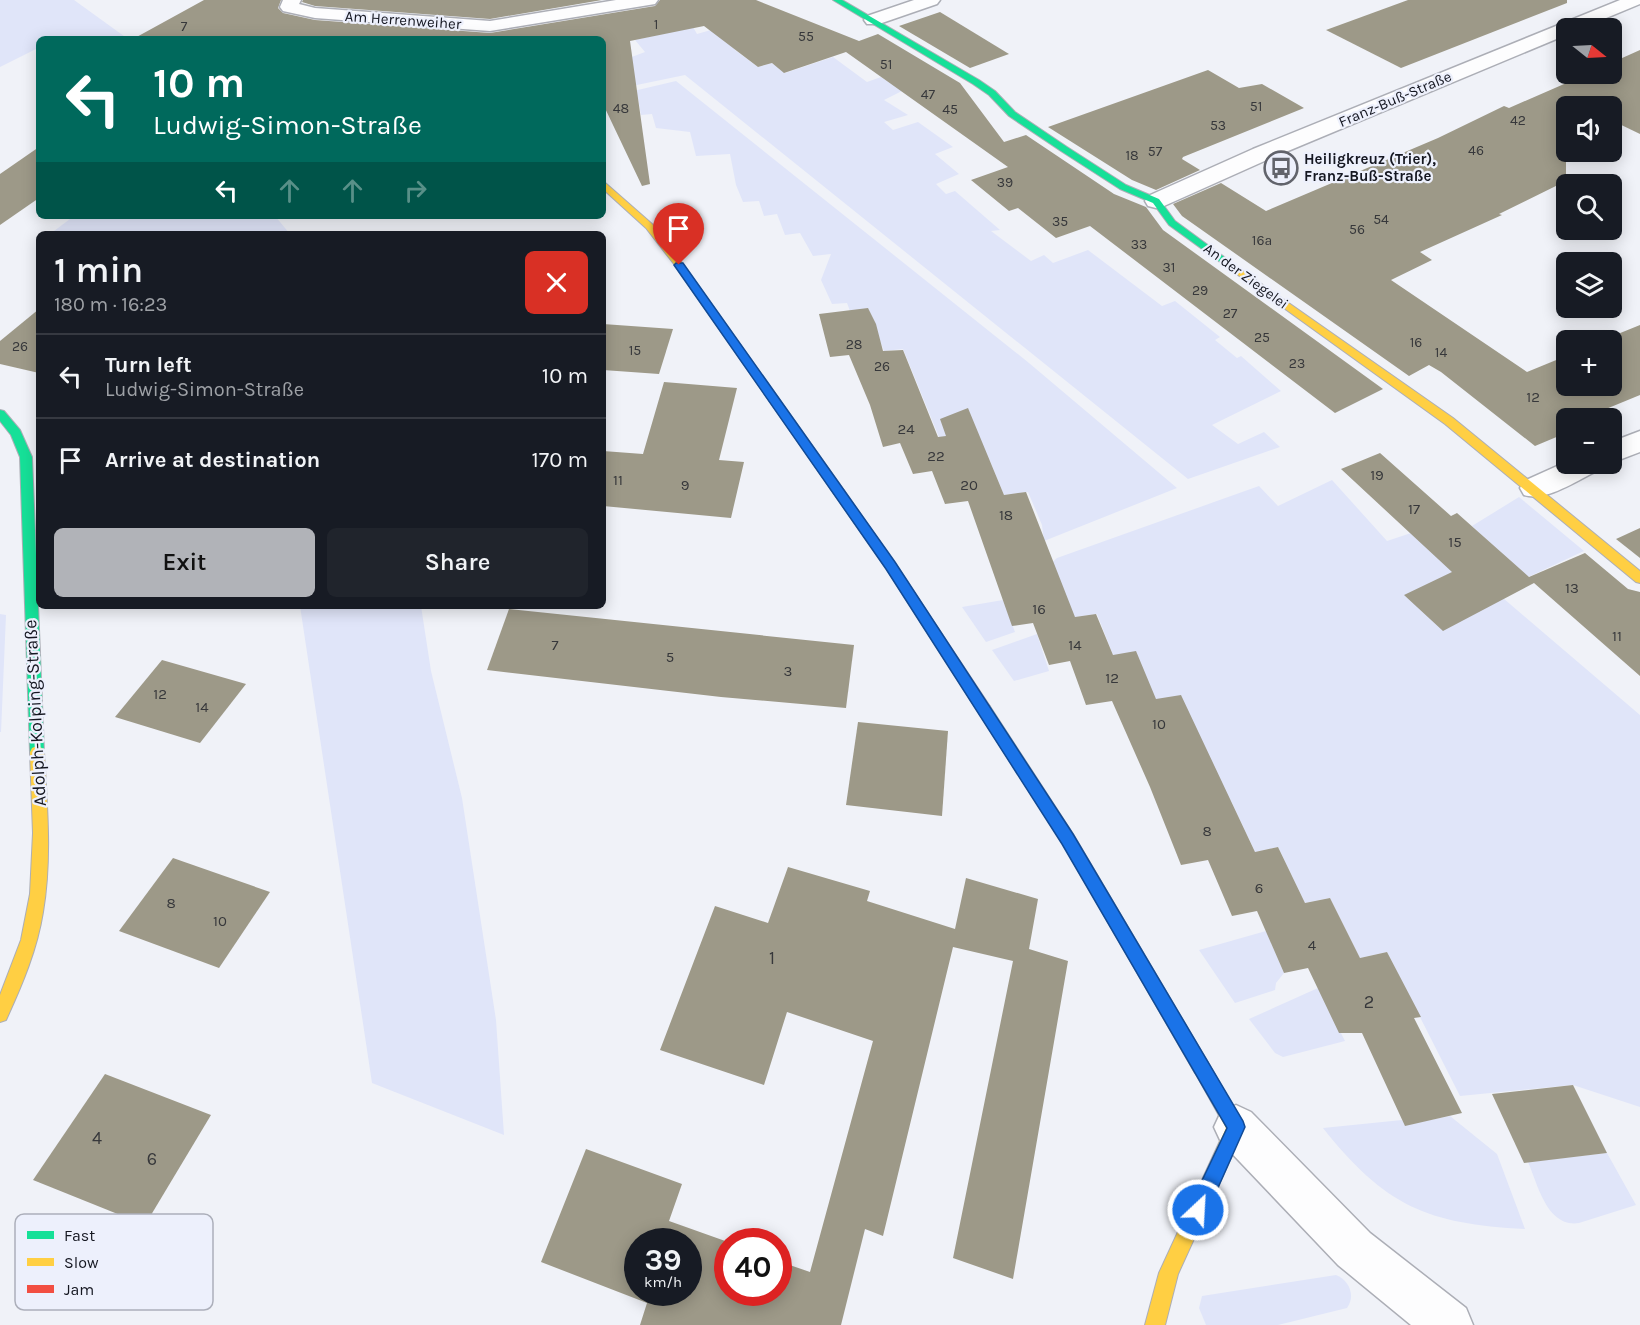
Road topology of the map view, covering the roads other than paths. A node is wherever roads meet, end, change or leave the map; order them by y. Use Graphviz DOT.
graph roads {
  1 [pos="292,0"];
  2 [pos="649,0"];
  3 [pos="837,0"];
  4 [pos="931,0"];
  5 [pos="1635,0"];
  6 [pos="873,20"];
  7 [pos="491,33"];
  8 [pos="606,187"];
  9 [pos="1156,201"];
  10 [pos="0,414"];
  11 [pos="1640,441"];
  12 [pos="1622,448"];
  13 [pos="1565,474"];
  14 [pos="1534,488"];
  15 [pos="1640,578"];
  16 [pos="0,1014"];
  17 [pos="1236,1127"];
  18 [pos="1155,1325"];
  19 [pos="1449,1325"];
  1 -- 7 [label="street, Am Herrenweiher"];
  2 -- 7 [label="street"];
  3 -- 6 [label="street, An der Ziegelei"];
  4 -- 6 [label="street"];
  5 -- 9 [label="street, Franz-Buß-Straße"];
  6 -- 9 [label="street, An der Ziegelei"];
  8 -- 17 [label="street"];
  9 -- 14 [label="street, An der Ziegelei"];
  10 -- 16 [label="street, Adolph-Kolping-Straße"];
  11 -- 12 [label="street"];
  13 -- 14 [label="street"];
  14 -- 15 [label="street, An der Ziegelei"];
  17 -- 18 [label="street"];
  17 -- 19 [label="street"];
}
